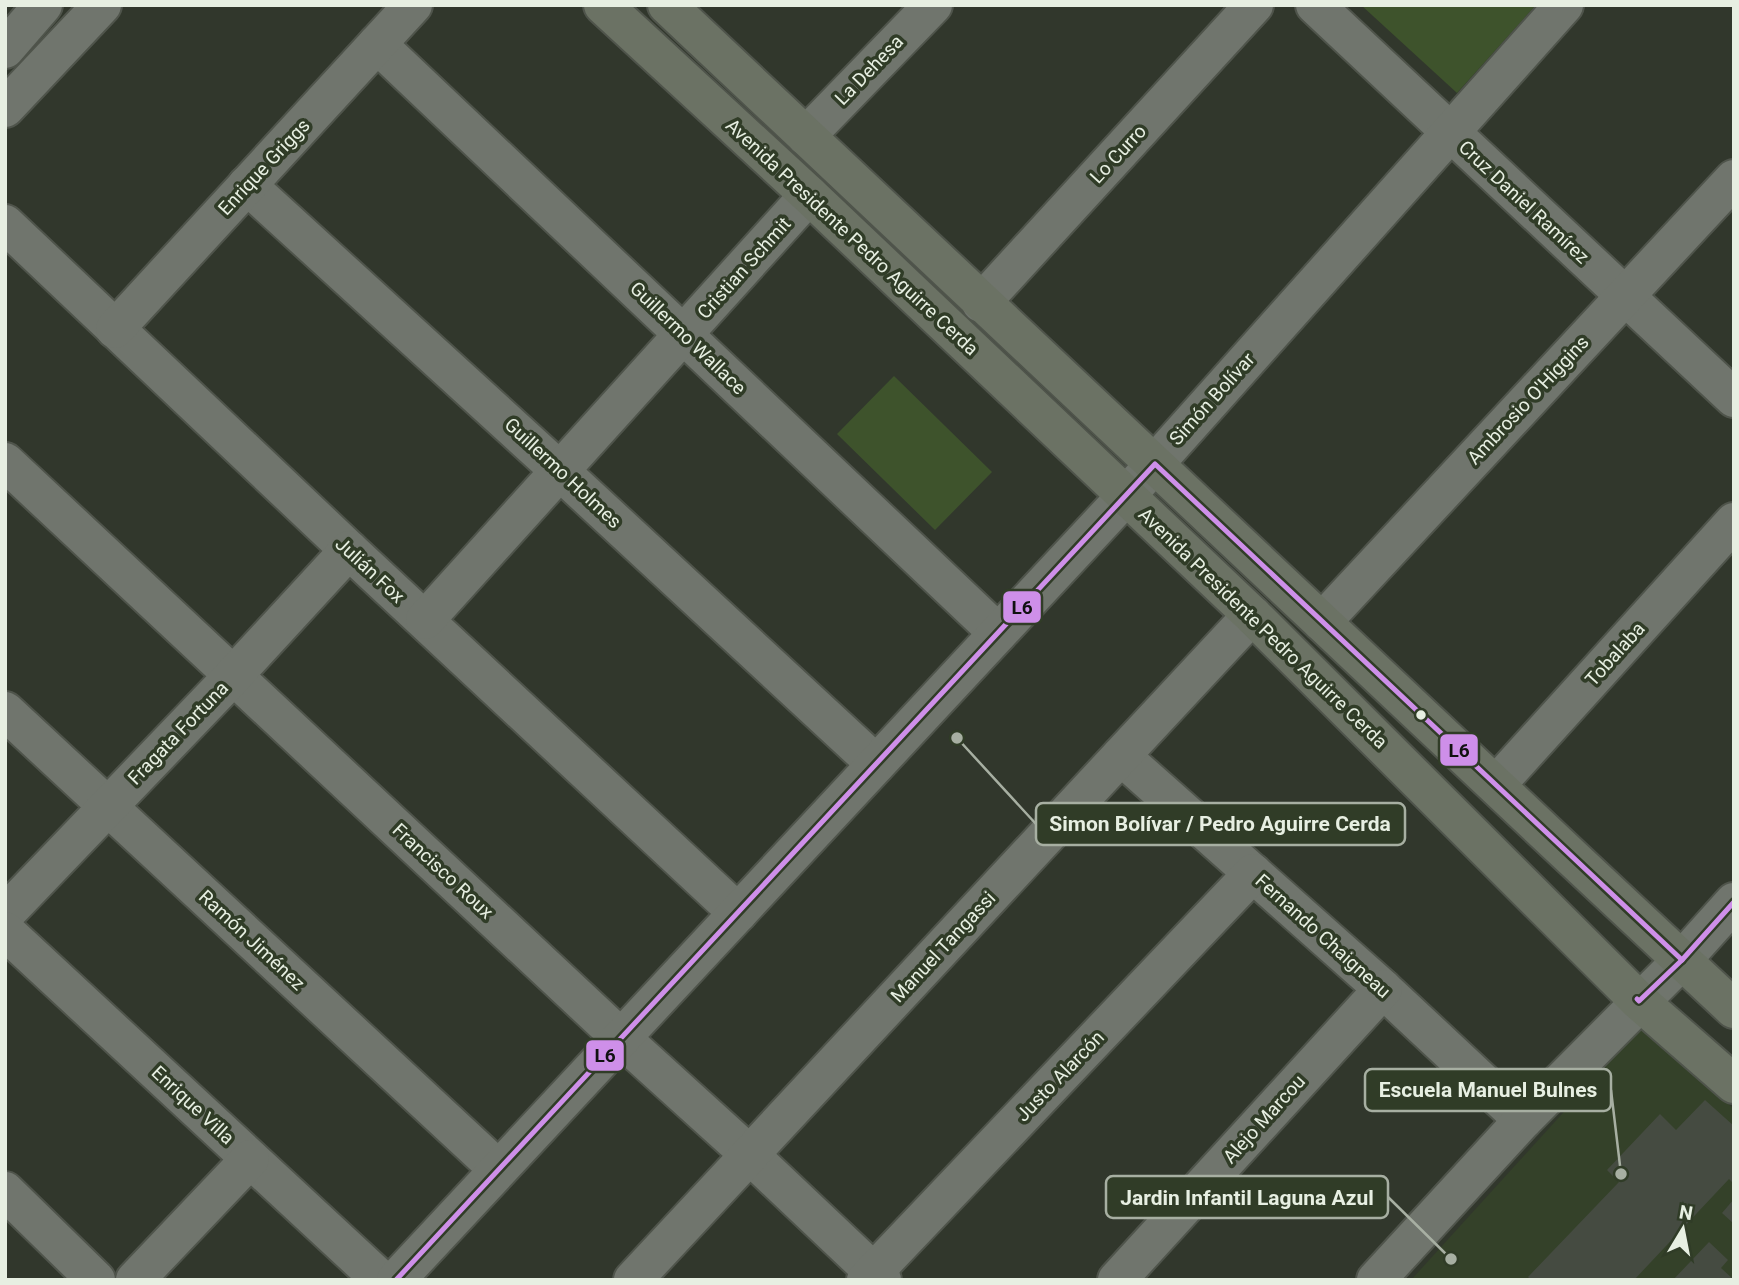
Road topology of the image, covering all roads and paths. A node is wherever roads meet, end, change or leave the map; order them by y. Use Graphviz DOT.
graph roads {
  1 [pos="43,5"];
  2 [pos="102,5"];
  3 [pos="412,5"];
  4 [pos="603,5"];
  5 [pos="667,5"];
  6 [pos="933,5"];
  7 [pos="1254,5"];
  8 [pos="1315,5"];
  9 [pos="1564,5"];
  10 [pos="377,44"];
  11 [pos="5,49"];
  12 [pos="5,108"];
  13 [pos="1450,132"];
  14 [pos="806,136"];
  15 [pos="1734,179"];
  16 [pos="247,185"];
  17 [pos="809,195"];
  18 [pos="5,224"];
  19 [pos="1625,296"];
  20 [pos="981,303"];
  21 [pos="115,329"];
  22 [pos="684,334"];
  23 [pos="1734,398"];
  24 [pos="5,462"];
  25 [pos="1155,464"];
  26 [pos="561,471"];
  27 [pos="1126,496"];
  28 [pos="1734,522"];
  29 [pos="349,550"];
  30 [pos="1252,615"];
  31 [pos="425,620"];
  32 [pos="1322,622"];
  33 [pos="998,633"];
  34 [pos="233,676"];
  35 [pos="5,711"];
  36 [pos="1121,756"];
  37 [pos="876,764"];
  38 [pos="1496,785"];
  39 [pos="108,806"];
  40 [pos="1253,873"];
  41 [pos="1734,902"];
  42 [pos="738,913"];
  43 [pos="5,914"];
  44 [pos="5,931"];
  45 [pos="1682,960"];
  46 [pos="1383,989"];
  47 [pos="1639,1001"];
  48 [pos="1734,1009"];
  49 [pos="621,1038"];
  50 [pos="1734,1084"];
  51 [pos="1522,1120"];
  52 [pos="750,1155"];
  53 [pos="250,1159"];
  54 [pos="498,1169"];
  55 [pos="5,1191"];
  56 [pos="874,1277"];
  57 [pos="96,1280"];
  58 [pos="135,1280"];
  59 [pos="381,1280"];
  60 [pos="396,1280"];
  61 [pos="633,1280"];
  62 [pos="1117,1280"];
  63 [pos="1376,1280"];
  1 -- 11 [label="street"];
  2 -- 12 [label="street"];
  3 -- 10 [label="street, Enrique Griggs"];
  4 -- 17 [label="main road, Avenida Presidente Pedro Aguirre Cerda"];
  5 -- 14 [label="main road, Avenida Presidente Pedro Aguirre Cerda"];
  6 -- 14 [label="street, La Dehesa"];
  7 -- 20 [label="street, Lo Curro"];
  8 -- 13 [label="street, Cruz Daniel Ramírez"];
  9 -- 13 [label="street, Simón Bolívar"];
  10 -- 16 [label="street, Enrique Griggs"];
  10 -- 22 [label="street, Guillermo Wallace"];
  13 -- 19 [label="street, Cruz Daniel Ramírez"];
  13 -- 25 [label="street, Simón Bolívar"];
  14 -- 20 [label="main road, Avenida Presidente Pedro Aguirre Cerda"];
  15 -- 19 [label="street, Ambrosio O'Higgins"];
  16 -- 21 [label="street, Enrique Griggs"];
  16 -- 26 [label="street, Guillermo Holmes"];
  17 -- 22 [label="street, Cristian Schmit"];
  17 -- 27 [label="main road, Avenida Presidente Pedro Aguirre Cerda"];
  18 -- 21 [label="street, Julián Fox"];
  19 -- 23 [label="street, Cruz Daniel Ramírez"];
  19 -- 32 [label="street, Ambrosio O'Higgins"];
  20 -- 25 [label="main road, Avenida Presidente Pedro Aguirre Cerda"];
  21 -- 29 [label="street, Julián Fox"];
  22 -- 26 [label="street, Cristian Schmit"];
  22 -- 33 [label="street, Guillermo Wallace"];
  24 -- 34 [label="street, Francisco Roux"];
  25 -- 27 [label="street, Simón Bolívar"];
  25 -- 32 [label="main road, Avenida Presidente Pedro Aguirre Cerda"];
  26 -- 31 [label="street, Cristian Schmit"];
  26 -- 37 [label="street, Guillermo Holmes"];
  27 -- 30 [label="main road, Avenida Presidente Pedro Aguirre Cerda"];
  27 -- 33 [label="street, Simón Bolívar"];
  28 -- 38 [label="street, Tobalaba"];
  29 -- 31 [label="street, Julián Fox"];
  29 -- 34 [label="street, Fragata Fortuna"];
  30 -- 36 [label="street, Manuel Tangassi"];
  30 -- 47 [label="main road, Avenida Presidente Pedro Aguirre Cerda"];
  31 -- 42 [label="street, Julián Fox"];
  32 -- 38 [label="main road, Avenida Presidente Pedro Aguirre Cerda"];
  33 -- 37 [label="street, Simón Bolívar"];
  34 -- 39 [label="street, Fragata Fortuna"];
  34 -- 49 [label="street, Francisco Roux"];
  35 -- 39 [label="street, Ramón Jiménez"];
  36 -- 40 [label="street, Fernando Chaigneau"];
  36 -- 52 [label="street, Manuel Tangassi"];
  37 -- 42 [label="street, Simón Bolívar"];
  38 -- 45 [label="main road, Avenida Presidente Pedro Aguirre Cerda"];
  39 -- 43 [label="street, Fragata Fortuna"];
  39 -- 54 [label="street, Ramón Jiménez"];
  40 -- 46 [label="street, Fernando Chaigneau"];
  40 -- 56 [label="street, Justo Alarcón"];
  41 -- 45 [label="street"];
  42 -- 49 [label="street, Simón Bolívar"];
  44 -- 53 [label="street, Enrique Villa"];
  45 -- 47 [label="street"];
  45 -- 48 [label="main road, Avenida Presidente Pedro Aguirre Cerda"];
  46 -- 51 [label="street, Fernando Chaigneau"];
  46 -- 62 [label="street, Alejo Marcou"];
  47 -- 50 [label="main road, Avenida Presidente Pedro Aguirre Cerda"];
  47 -- 51 [label="street"];
  49 -- 52 [label="street, Francisco Roux"];
  49 -- 54 [label="street, Simón Bolívar"];
  51 -- 63 [label="street"];
  52 -- 56 [label="street, Francisco Roux"];
  52 -- 61 [label="street, Manuel Tangassi"];
  53 -- 58 [label="street"];
  53 -- 59 [label="street, Enrique Villa"];
  54 -- 60 [label="street, Simón Bolívar"];
  55 -- 57 [label="street"];
}
